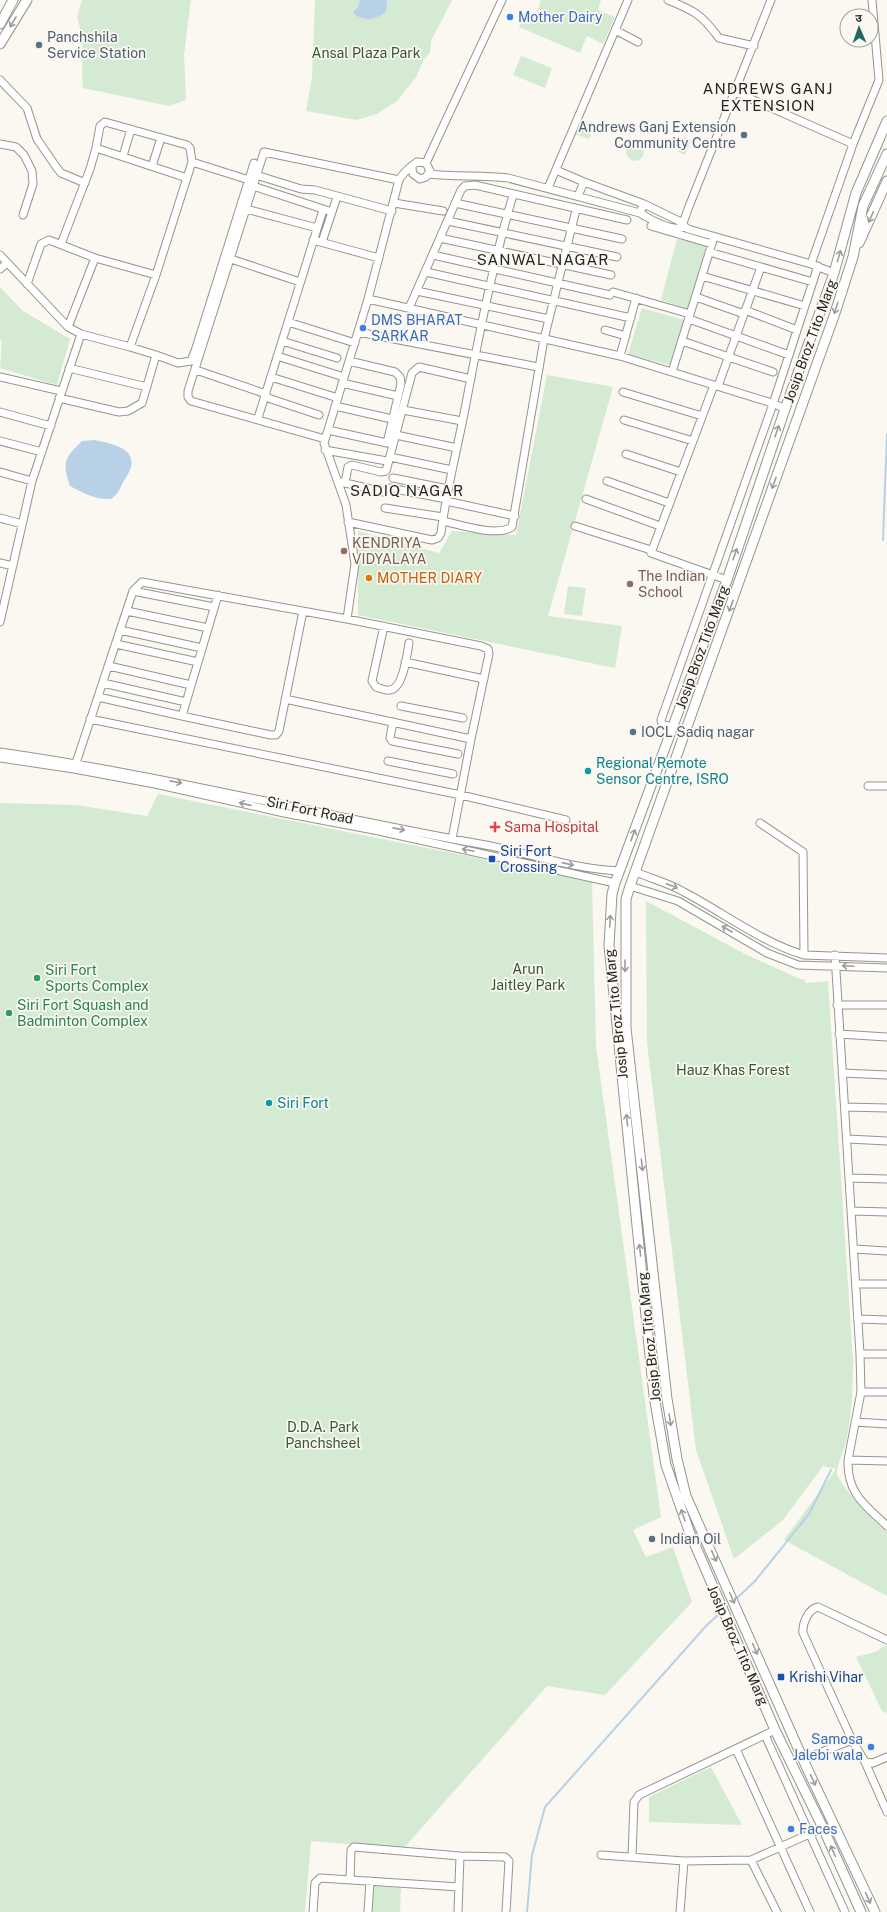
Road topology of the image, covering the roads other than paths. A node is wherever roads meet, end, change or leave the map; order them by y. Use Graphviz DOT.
graph roads {
  1 [pos="13,0"];
  2 [pos="27,0"];
  3 [pos="502,0"];
  4 [pos="771,0"];
  5 [pos="872,0"];
  6 [pos="625,1"];
  7 [pos="673,1"];
  8 [pos="0,24"];
  9 [pos="615,30"];
  10 [pos="638,42"];
  11 [pos="0,44"];
  12 [pos="754,46"];
  13 [pos="0,80"];
  14 [pos="735,92"];
  15 [pos="887,121"];
  16 [pos="131,129"];
  17 [pos="885,132"];
  18 [pos="161,138"];
  19 [pos="0,144"];
  20 [pos="853,144"];
  21 [pos="96,148"];
  22 [pos="887,154"];
  23 [pos="123,156"];
  24 [pos="192,162"];
  25 [pos="254,163"];
  26 [pos="426,163"];
  27 [pos="152,166"];
  28 [pos="412,168"];
  29 [pos="556,170"];
  30 [pos="429,174"];
  31 [pos="256,175"];
  32 [pos="187,178"];
  33 [pos="249,180"];
  34 [pos="399,180"];
  35 [pos="584,182"];
  36 [pos="887,182"];
  37 [pos="85,183"];
  38 [pos="253,186"];
  39 [pos="548,188"];
  40 [pos="513,195"];
  41 [pos="578,196"];
  42 [pos="337,197"];
  43 [pos="394,203"];
  44 [pos="455,203"];
  45 [pos="644,204"];
  46 [pos="246,209"];
  47 [pos="322,210"];
  48 [pos="576,210"];
  49 [pos="392,211"];
  50 [pos="443,211"];
  51 [pos="332,212"];
  52 [pos="640,214"];
  53 [pos="23,215"];
  54 [pos="507,215"];
  55 [pos="627,220"];
  56 [pos="448,221"];
  57 [pos="684,225"];
  58 [pos="651,226"];
  59 [pos="317,228"];
  60 [pos="572,228"];
  61 [pos="502,233"];
  62 [pos="440,238"];
  63 [pos="622,239"];
  64 [pos="313,240"];
  65 [pos="713,240"];
  66 [pos="322,242"];
  67 [pos="61,244"];
  68 [pos="567,246"];
  69 [pos="497,250"];
  70 [pos="709,252"];
  71 [pos="0,255"];
  72 [pos="433,255"];
  73 [pos="617,257"];
  74 [pos="95,258"];
  75 [pos="379,258"];
  76 [pos="853,258"];
  77 [pos="231,259"];
  78 [pos="7,263"];
  79 [pos="562,265"];
  80 [pos="814,265"];
  81 [pos="761,267"];
  82 [pos="493,268"];
  83 [pos="0,269"];
  84 [pos="426,272"];
  85 [pos="834,272"];
  86 [pos="156,275"];
  87 [pos="611,275"];
  88 [pos="702,276"];
  89 [pos="300,282"];
  90 [pos="558,282"];
  91 [pos="812,282"];
  92 [pos="27,284"];
  93 [pos="489,286"];
  94 [pos="752,290"];
  95 [pos="417,291"];
  96 [pos="696,297"];
  97 [pos="636,298"];
  98 [pos="368,299"];
  99 [pos="554,300"];
  100 [pos="485,306"];
  101 [pos="805,306"];
  102 [pos="408,308"];
  103 [pos="744,312"];
  104 [pos="690,316"];
  105 [pos="631,318"];
  106 [pos="549,319"];
  107 [pos="288,322"];
  108 [pos="481,324"];
  109 [pos="68,327"];
  110 [pos="605,330"];
  111 [pos="797,330"];
  112 [pos="358,332"];
  113 [pos="81,334"];
  114 [pos="626,336"];
  115 [pos="736,336"];
  116 [pos="544,339"];
  117 [pos="682,340"];
  118 [pos="282,341"];
  119 [pos="355,343"];
  120 [pos="130,347"];
  121 [pos="475,355"];
  122 [pos="789,355"];
  123 [pos="156,356"];
  124 [pos="277,356"];
  125 [pos="620,356"];
  126 [pos="728,357"];
  127 [pos="337,358"];
  128 [pos="349,361"];
  129 [pos="538,367"];
  130 [pos="69,368"];
  131 [pos="196,370"];
  132 [pos="672,372"];
  133 [pos="773,372"];
  134 [pos="0,377"];
  135 [pos="271,378"];
  136 [pos="471,378"];
  137 [pos="343,380"];
  138 [pos="716,386"];
  139 [pos="147,387"];
  140 [pos="623,392"];
  141 [pos="60,395"];
  142 [pos="265,396"];
  143 [pos="398,396"];
  144 [pos="338,398"];
  145 [pos="773,404"];
  146 [pos="335,406"];
  147 [pos="785,409"];
  148 [pos="403,410"];
  149 [pos="0,412"];
  150 [pos="320,415"];
  151 [pos="702,416"];
  152 [pos="258,418"];
  153 [pos="392,419"];
  154 [pos="624,420"];
  155 [pos="462,421"];
  156 [pos="51,426"];
  157 [pos="328,430"];
  158 [pos="396,435"];
  159 [pos="325,439"];
  160 [pos="0,441"];
  161 [pos="693,441"];
  162 [pos="458,448"];
  163 [pos="325,450"];
  164 [pos="42,452"];
  165 [pos="626,454"];
  166 [pos="389,459"];
  167 [pos="452,470"];
  168 [pos="0,472"];
  169 [pos="681,472"];
  170 [pos="393,478"];
  171 [pos="32,480"];
  172 [pos="607,480"];
  173 [pos="341,482"];
  174 [pos="448,489"];
  175 [pos="586,499"];
  176 [pos="446,500"];
  177 [pos="669,503"];
  178 [pos="385,508"];
  179 [pos="515,516"];
  180 [pos="0,518"];
  181 [pos="443,519"];
  182 [pos="348,522"];
  183 [pos="22,524"];
  184 [pos="575,526"];
  185 [pos="660,526"];
  186 [pos="651,550"];
  187 [pos="0,563"];
  188 [pos="13,566"];
  189 [pos="712,575"];
  190 [pos="727,580"];
  191 [pos="133,591"];
  192 [pos="218,595"];
  193 [pos="2,607"];
  194 [pos="214,607"];
  195 [pos="126,611"];
  196 [pos="302,611"];
  197 [pos="347,619"];
  198 [pos="0,622"];
  199 [pos="384,626"];
  200 [pos="208,628"];
  201 [pos="120,630"];
  202 [pos="409,643"];
  203 [pos="116,644"];
  204 [pos="202,648"];
  205 [pos="198,662"];
  206 [pos="405,662"];
  207 [pos="108,666"];
  208 [pos="484,679"];
  209 [pos="103,683"];
  210 [pos="191,685"];
  211 [pos="98,697"];
  212 [pos="285,699"];
  213 [pos="186,702"];
  214 [pos="401,706"];
  215 [pos="182,716"];
  216 [pos="463,718"];
  217 [pos="90,719"];
  218 [pos="392,722"];
  219 [pos="672,727"];
  220 [pos="471,739"];
  221 [pos="0,752"];
  222 [pos="458,754"];
  223 [pos="0,758"];
  224 [pos="388,761"];
  225 [pos="75,766"];
  226 [pos="453,774"];
  227 [pos="868,786"];
  228 [pos="887,786"];
  229 [pos="461,795"];
  230 [pos="566,820"];
  231 [pos="760,823"];
  232 [pos="452,840"];
  233 [pos="620,871"];
  234 [pos="636,872"];
  235 [pos="615,883"];
  236 [pos="630,886"];
  237 [pos="609,937"];
  238 [pos="625,938"];
  239 [pos="783,948"];
  240 [pos="804,955"];
  241 [pos="835,955"];
  242 [pos="780,958"];
  243 [pos="887,958"];
  244 [pos="834,966"];
  245 [pos="887,968"];
  246 [pos="837,1005"];
  247 [pos="887,1005"];
  248 [pos="839,1034"];
  249 [pos="887,1037"];
  250 [pos="842,1073"];
  251 [pos="887,1074"];
  252 [pos="845,1107"];
  253 [pos="887,1108"];
  254 [pos="848,1140"];
  255 [pos="887,1141"];
  256 [pos="850,1178"];
  257 [pos="887,1179"];
  258 [pos="852,1211"];
  259 [pos="887,1212"];
  260 [pos="854,1249"];
  261 [pos="887,1251"];
  262 [pos="856,1284"];
  263 [pos="887,1284"];
  264 [pos="858,1319"];
  265 [pos="887,1320"];
  266 [pos="860,1354"];
  267 [pos="887,1354"];
  268 [pos="861,1392"];
  269 [pos="887,1392"];
  270 [pos="855,1422"];
  271 [pos="887,1424"];
  272 [pos="848,1460"];
  273 [pos="887,1461"];
  274 [pos="887,1526"];
  275 [pos="887,1640"];
  276 [pos="775,1730"];
  277 [pos="765,1735"];
  278 [pos="852,1740"];
  279 [pos="736,1748"];
  280 [pos="887,1757"];
  281 [pos="804,1759"];
  282 [pos="865,1762"];
  283 [pos="887,1812"];
  284 [pos="823,1828"];
  285 [pos="809,1834"];
  286 [pos="782,1847"];
  287 [pos="601,1855"];
  288 [pos="460,1856"];
  289 [pos="632,1857"];
  290 [pos="751,1860"];
  291 [pos="684,1861"];
  292 [pos="350,1880"];
  293 [pos="370,1881"];
  294 [pos="459,1886"];
  295 [pos="313,1912"];
  296 [pos="368,1912"];
  297 [pos="458,1912"];
  298 [pos="506,1912"];
  299 [pos="680,1912"];
  300 [pos="777,1912"];
  301 [pos="810,1912"];
  302 [pos="845,1912"];
  303 [pos="861,1912"];
  304 [pos="875,1912"];
  1 -- 8 [label="main road"];
  2 -- 11 [label="main road, one-way"];
  3 -- 26 [label="street"];
  4 -- 12 [label="street"];
  5 -- 20 [label="street"];
  6 -- 9 [label="street"];
  7 -- 12 [label="street"];
  9 -- 10 [label="street"];
  9 -- 29 [label="street"];
  12 -- 14 [label="street"];
  13 -- 37 [label="street"];
  14 -- 20 [label="street"];
  14 -- 57 [label="street"];
  15 -- 17 [label="main road, Josip Broz Tito Marg"];
  16 -- 18 [label="street"];
  16 -- 21 [label="street"];
  16 -- 23 [label="street"];
  85 -- 17 [label="main road, Josip Broz Tito Marg, one-way"];
  18 -- 24 [label="street"];
  18 -- 27 [label="street"];
  19 -- 53 [label="street"];
  20 -- 80 [label="street"];
  21 -- 23 [label="street"];
  21 -- 37 [label="street"];
  22 -- 76 [label="main road, Josip Broz Tito Marg"];
  23 -- 27 [label="street"];
  24 -- 32 [label="street"];
  24 -- 33 [label="street"];
  25 -- 33 [label="street"];
  26 -- 28 [label="street"];
  26 -- 30 [label="street"];
  27 -- 32 [label="street"];
  28 -- 30 [label="street"];
  28 -- 34 [label="street"];
  29 -- 35 [label="street"];
  29 -- 39 [label="street"];
  30 -- 39 [label="street"];
  31 -- 34 [label="street"];
  31 -- 38 [label="street"];
  31 -- 42 [label="street"];
  32 -- 86 [label="street"];
  33 -- 123 [label="street"];
  34 -- 43 [label="street"];
  35 -- 41 [label="street"];
  35 -- 45 [label="street"];
  36 -- 76 [label="main road, one-way"];
  37 -- 67 [label="street"];
  38 -- 46 [label="street"];
  38 -- 47 [label="street"];
  39 -- 41 [label="street"];
  40 -- 44 [label="street"];
  40 -- 48 [label="street"];
  40 -- 54 [label="street"];
  41 -- 52 [label="street"];
  42 -- 49 [label="street"];
  42 -- 51 [label="street"];
  43 -- 49 [label="street"];
  43 -- 50 [label="street"];
  44 -- 54 [label="street"];
  44 -- 56 [label="street"];
  45 -- 52 [label="street"];
  45 -- 57 [label="street"];
  46 -- 59 [label="street"];
  46 -- 77 [label="street"];
  47 -- 51 [label="street"];
  47 -- 59 [label="street"];
  48 -- 55 [label="street"];
  48 -- 60 [label="street"];
  49 -- 75 [label="street"];
  51 -- 66 [label="street"];
  52 -- 57 [label="street"];
  54 -- 60 [label="street"];
  54 -- 61 [label="street"];
  56 -- 61 [label="street"];
  56 -- 62 [label="street"];
  57 -- 65 [label="street"];
  58 -- 65 [label="street"];
  59 -- 64 [label="street"];
  60 -- 63 [label="street"];
  60 -- 68 [label="street"];
  61 -- 68 [label="street"];
  61 -- 69 [label="street"];
  62 -- 69 [label="street"];
  62 -- 72 [label="street"];
  64 -- 66 [label="street"];
  64 -- 89 [label="street"];
  65 -- 70 [label="street"];
  65 -- 80 [label="street"];
  66 -- 75 [label="street"];
  67 -- 74 [label="street"];
  67 -- 92 [label="street"];
  68 -- 73 [label="street"];
  68 -- 79 [label="street"];
  69 -- 79 [label="street"];
  69 -- 82 [label="street"];
  70 -- 81 [label="street"];
  70 -- 88 [label="street"];
  71 -- 78 [label="street"];
  72 -- 82 [label="street"];
  72 -- 84 [label="street"];
  74 -- 86 [label="street"];
  74 -- 109 [label="street"];
  75 -- 98 [label="street"];
  76 -- 234 [label="main road, Josip Broz Tito Marg, one-way"];
  77 -- 89 [label="street"];
  77 -- 131 [label="street"];
  78 -- 83 [label="street"];
  78 -- 92 [label="street"];
  79 -- 87 [label="street"];
  79 -- 90 [label="street"];
  80 -- 85 [label="street"];
  80 -- 91 [label="street"];
  81 -- 91 [label="street"];
  81 -- 94 [label="street"];
  82 -- 90 [label="street"];
  82 -- 93 [label="street"];
  84 -- 93 [label="street"];
  84 -- 95 [label="street"];
  85 -- 147 [label="main road, Josip Broz Tito Marg"];
  86 -- 120 [label="street"];
  88 -- 94 [label="street"];
  88 -- 96 [label="street"];
  89 -- 107 [label="street"];
  90 -- 97 [label="street"];
  90 -- 99 [label="street"];
  91 -- 101 [label="street"];
  92 -- 109 [label="street"];
  93 -- 99 [label="street"];
  93 -- 100 [label="street"];
  94 -- 101 [label="street"];
  94 -- 103 [label="street"];
  95 -- 100 [label="street"];
  95 -- 102 [label="street"];
  96 -- 103 [label="street"];
  96 -- 104 [label="street"];
  97 -- 104 [label="street"];
  97 -- 105 [label="street"];
  98 -- 102 [label="street"];
  98 -- 112 [label="street"];
  99 -- 105 [label="street"];
  99 -- 106 [label="street"];
  100 -- 106 [label="street"];
  100 -- 108 [label="street"];
  101 -- 111 [label="street"];
  102 -- 108 [label="street"];
  103 -- 111 [label="street"];
  103 -- 115 [label="street"];
  104 -- 115 [label="street"];
  104 -- 117 [label="street"];
  105 -- 114 [label="street"];
  106 -- 116 [label="street"];
  107 -- 118 [label="street"];
  107 -- 119 [label="street"];
  108 -- 116 [label="street"];
  108 -- 121 [label="street"];
  109 -- 113 [label="street"];
  110 -- 114 [label="street"];
  111 -- 122 [label="street"];
  112 -- 119 [label="street"];
  112 -- 121 [label="street"];
  113 -- 120 [label="street"];
  113 -- 130 [label="street"];
  114 -- 125 [label="street"];
  115 -- 122 [label="street"];
  115 -- 126 [label="street"];
  116 -- 125 [label="street"];
  116 -- 129 [label="street"];
  117 -- 126 [label="street"];
  117 -- 132 [label="street"];
  118 -- 124 [label="street"];
  118 -- 127 [label="street"];
  119 -- 128 [label="street"];
  120 -- 123 [label="street"];
  121 -- 129 [label="street"];
  121 -- 136 [label="street"];
  122 -- 145 [label="street"];
  123 -- 139 [label="street"];
  124 -- 135 [label="street"];
  124 -- 137 [label="street"];
  125 -- 132 [label="street"];
  126 -- 133 [label="street"];
  126 -- 138 [label="street"];
  128 -- 137 [label="street"];
  128 -- 143 [label="street"];
  129 -- 179 [label="street"];
  130 -- 139 [label="street"];
  130 -- 141 [label="street"];
  131 -- 142 [label="street"];
  131 -- 152 [label="street"];
  132 -- 138 [label="street"];
  134 -- 141 [label="street"];
  135 -- 142 [label="street"];
  135 -- 144 [label="street"];
  136 -- 148 [label="street"];
  136 -- 155 [label="street"];
  137 -- 143 [label="street"];
  137 -- 144 [label="street"];
  138 -- 145 [label="street"];
  138 -- 151 [label="street"];
  139 -- 141 [label="street"];
  140 -- 151 [label="street"];
  141 -- 156 [label="street"];
  142 -- 150 [label="street"];
  142 -- 152 [label="street"];
  143 -- 153 [label="street"];
  144 -- 146 [label="street"];
  145 -- 147 [label="street"];
  145 -- 189 [label="street"];
  146 -- 153 [label="street"];
  146 -- 157 [label="street"];
  190 -- 147 [label="main road, Josip Broz Tito Marg, one-way"];
  148 -- 155 [label="street"];
  148 -- 158 [label="street"];
  149 -- 156 [label="street"];
  151 -- 161 [label="street"];
  152 -- 159 [label="street"];
  153 -- 157 [label="street"];
  154 -- 161 [label="street"];
  155 -- 162 [label="street"];
  156 -- 164 [label="street"];
  157 -- 159 [label="street"];
  158 -- 162 [label="street"];
  158 -- 166 [label="street"];
  159 -- 163 [label="street"];
  160 -- 164 [label="street"];
  161 -- 169 [label="street"];
  162 -- 167 [label="street"];
  163 -- 166 [label="street"];
  163 -- 173 [label="street"];
  164 -- 171 [label="street"];
  165 -- 169 [label="street"];
  166 -- 167 [label="street"];
  166 -- 173 [label="street"];
  167 -- 174 [label="street"];
  168 -- 171 [label="street"];
  169 -- 177 [label="street"];
  170 -- 174 [label="street"];
  171 -- 183 [label="street"];
  172 -- 177 [label="street"];
  173 -- 176 [label="street"];
  173 -- 182 [label="street"];
  174 -- 176 [label="street"];
  175 -- 185 [label="street"];
  176 -- 179 [label="street"];
  176 -- 181 [label="street"];
  177 -- 185 [label="street"];
  178 -- 181 [label="street"];
  179 -- 181 [label="street"];
  180 -- 183 [label="street"];
  181 -- 182 [label="street"];
  182 -- 197 [label="street"];
  183 -- 188 [label="street"];
  184 -- 186 [label="street"];
  185 -- 186 [label="street"];
  186 -- 189 [label="street"];
  187 -- 188 [label="street"];
  188 -- 193 [label="street"];
  189 -- 190 [label="street"];
  189 -- 219 [label="street"];
  190 -- 219 [label="main road, Josip Broz Tito Marg"];
  191 -- 192 [label="street"];
  191 -- 194 [label="street"];
  191 -- 195 [label="street"];
  192 -- 194 [label="street"];
  192 -- 196 [label="street"];
  193 -- 198 [label="street"];
  194 -- 200 [label="street"];
  195 -- 200 [label="street"];
  195 -- 201 [label="street"];
  196 -- 197 [label="street"];
  196 -- 212 [label="street"];
  197 -- 199 [label="street"];
  199 -- 206 [label="street"];
  199 -- 208 [label="street"];
  200 -- 204 [label="street"];
  201 -- 203 [label="street"];
  201 -- 204 [label="street"];
  202 -- 206 [label="street"];
  203 -- 205 [label="street"];
  203 -- 207 [label="street"];
  204 -- 205 [label="street"];
  205 -- 210 [label="street"];
  206 -- 208 [label="street"];
  207 -- 209 [label="street"];
  207 -- 210 [label="street"];
  208 -- 220 [label="street"];
  209 -- 211 [label="street"];
  209 -- 213 [label="street"];
  210 -- 213 [label="street"];
  211 -- 215 [label="street"];
  211 -- 217 [label="street"];
  212 -- 215 [label="street"];
  212 -- 218 [label="street"];
  213 -- 215 [label="street"];
  214 -- 216 [label="street"];
  217 -- 225 [label="street"];
  217 -- 229 [label="street"];
  218 -- 220 [label="street"];
  218 -- 222 [label="street"];
  233 -- 219 [label="main road, Josip Broz Tito Marg, one-way"];
  220 -- 229 [label="street"];
  221 -- 225 [label="street, Siri Fort Road"];
  223 -- 225 [label="street, Siri Fort Road"];
  224 -- 226 [label="street"];
  225 -- 232 [label="street, Siri Fort Road, one-way"];
  235 -- 225 [label="street, Siri Fort Road, one-way"];
  227 -- 228 [label="street"];
  229 -- 230 [label="street"];
  229 -- 232 [label="street"];
  231 -- 240 [label="street"];
  232 -- 233 [label="street, Siri Fort Road, one-way"];
  233 -- 235 [label="main road, Josip Broz Tito Marg"];
  234 -- 236 [label="main road, Josip Broz Tito Marg"];
  234 -- 239 [label="street, one-way"];
  237 -- 235 [label="main road, Josip Broz Tito Marg, one-way"];
  236 -- 238 [label="main road, Josip Broz Tito Marg"];
  242 -- 236 [label="street, one-way"];
  237 -- 238 [label="main road"];
  276 -- 237 [label="main road, Josip Broz Tito Marg, one-way"];
  238 -- 281 [label="main road, Josip Broz Tito Marg, one-way"];
  239 -- 240 [label="street"];
  239 -- 242 [label="street"];
  240 -- 241 [label="street"];
  241 -- 243 [label="street"];
  241 -- 244 [label="street"];
  242 -- 244 [label="street"];
  245 -- 244 [label="street, one-way"];
  244 -- 246 [label="street"];
  246 -- 247 [label="street"];
  246 -- 248 [label="street"];
  248 -- 249 [label="street"];
  248 -- 250 [label="street"];
  250 -- 251 [label="street"];
  250 -- 252 [label="street"];
  252 -- 253 [label="street"];
  252 -- 254 [label="street"];
  254 -- 255 [label="street"];
  254 -- 256 [label="street"];
  256 -- 257 [label="street"];
  256 -- 258 [label="street"];
  258 -- 259 [label="street"];
  258 -- 260 [label="street"];
  260 -- 261 [label="street"];
  260 -- 262 [label="street"];
  262 -- 263 [label="street"];
  262 -- 264 [label="street"];
  264 -- 265 [label="street"];
  264 -- 266 [label="street"];
  266 -- 267 [label="street"];
  266 -- 268 [label="street"];
  268 -- 269 [label="street"];
  268 -- 270 [label="street"];
  270 -- 271 [label="street"];
  270 -- 272 [label="street"];
  272 -- 273 [label="street"];
  272 -- 274 [label="street"];
  275 -- 278 [label="street"];
  276 -- 277 [label="street"];
  276 -- 284 [label="main road, Josip Broz Tito Marg"];
  277 -- 279 [label="street"];
  277 -- 285 [label="street"];
  278 -- 281 [label="street"];
  278 -- 282 [label="street"];
  279 -- 286 [label="street"];
  279 -- 289 [label="street"];
  280 -- 282 [label="street"];
  281 -- 304 [label="main road, Josip Broz Tito Marg, one-way"];
  282 -- 283 [label="street"];
  284 -- 285 [label="street"];
  303 -- 284 [label="main road, Josip Broz Tito Marg, one-way"];
  285 -- 286 [label="street"];
  285 -- 302 [label="street"];
  286 -- 290 [label="street"];
  286 -- 301 [label="street"];
  287 -- 289 [label="street"];
  288 -- 292 [label="street"];
  288 -- 294 [label="street"];
  288 -- 298 [label="street"];
  289 -- 291 [label="street"];
  290 -- 291 [label="street"];
  290 -- 300 [label="street"];
  291 -- 299 [label="street"];
  292 -- 293 [label="street"];
  292 -- 295 [label="street"];
  293 -- 294 [label="street"];
  293 -- 296 [label="street"];
  294 -- 297 [label="street"];
}
